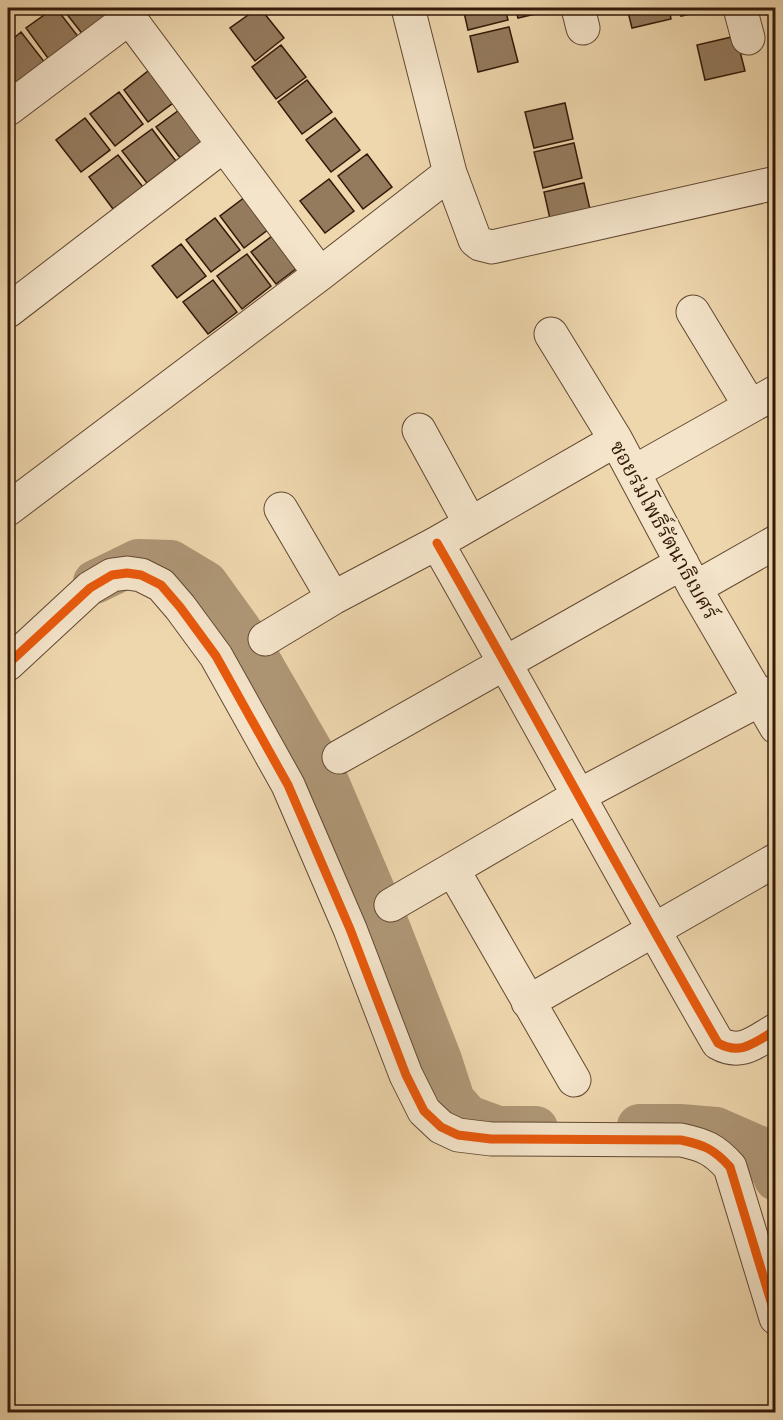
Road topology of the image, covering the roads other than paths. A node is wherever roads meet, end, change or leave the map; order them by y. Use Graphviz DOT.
graph roads {
  1 [pos="408,8"];
  2 [pos="126,13"];
  3 [pos="8,109"];
  4 [pos="224,145"];
  5 [pos="450,173"];
  6 [pos="776,183"];
  7 [pos="320,274"];
  8 [pos="8,311"];
  9 [pos="693,312"];
  10 [pos="551,333"];
  11 [pos="763,399"];
  12 [pos="419,430"];
  13 [pos="616,440"];
  14 [pos="634,472"];
  15 [pos="8,509"];
  16 [pos="281,509"];
  17 [pos="470,523"];
  18 [pos="776,542"];
  19 [pos="437,543"];
  20 [pos="689,576"];
  21 [pos="333,598"];
  22 [pos="265,639"];
  23 [pos="8,664"];
  24 [pos="507,664"];
  25 [pos="768,695"];
  26 [pos="776,727"];
  27 [pos="339,757"];
  28 [pos="579,796"];
  29 [pos="776,861"];
  30 [pos="453,870"];
  31 [pos="391,905"];
  32 [pos="653,930"];
  33 [pos="528,1002"];
  34 [pos="776,1030"];
  35 [pos="574,1080"];
  36 [pos="776,1318"];
  1 -- 5 [label="street"];
  2 -- 3 [label="street"];
  2 -- 4 [label="street"];
  4 -- 7 [label="street"];
  4 -- 8 [label="street"];
  5 -- 6 [label="street"];
  5 -- 7 [label="street"];
  7 -- 15 [label="street"];
  9 -- 11 [label="street"];
  10 -- 13 [label="street, ซอยร่มโพธิ์รัตนาธิเบศร์"];
  11 -- 14 [label="street"];
  12 -- 17 [label="street"];
  13 -- 14 [label="street, ซอยร่มโพธิ์รัตนาธิเบศร์"];
  13 -- 17 [label="street"];
  14 -- 20 [label="street, ซอยร่มโพธิ์รัตนาธิเบศร์"];
  16 -- 21 [label="street"];
  17 -- 19 [label="street"];
  18 -- 20 [label="street"];
  19 -- 21 [label="street"];
  19 -- 24 [label="street"];
  20 -- 24 [label="street"];
  20 -- 25 [label="street, ซอยร่มโพธิ์รัตนาธิเบศร์"];
  21 -- 22 [label="street"];
  23 -- 36 [label="street"];
  24 -- 27 [label="street"];
  24 -- 28 [label="street"];
  25 -- 26 [label="street, ซอยร่มโพธิ์รัตนาธิเบศร์"];
  25 -- 28 [label="street"];
  28 -- 30 [label="street"];
  28 -- 32 [label="street"];
  29 -- 32 [label="street"];
  30 -- 31 [label="street"];
  30 -- 33 [label="street"];
  32 -- 33 [label="street"];
  32 -- 34 [label="street"];
  33 -- 35 [label="street"];
}
